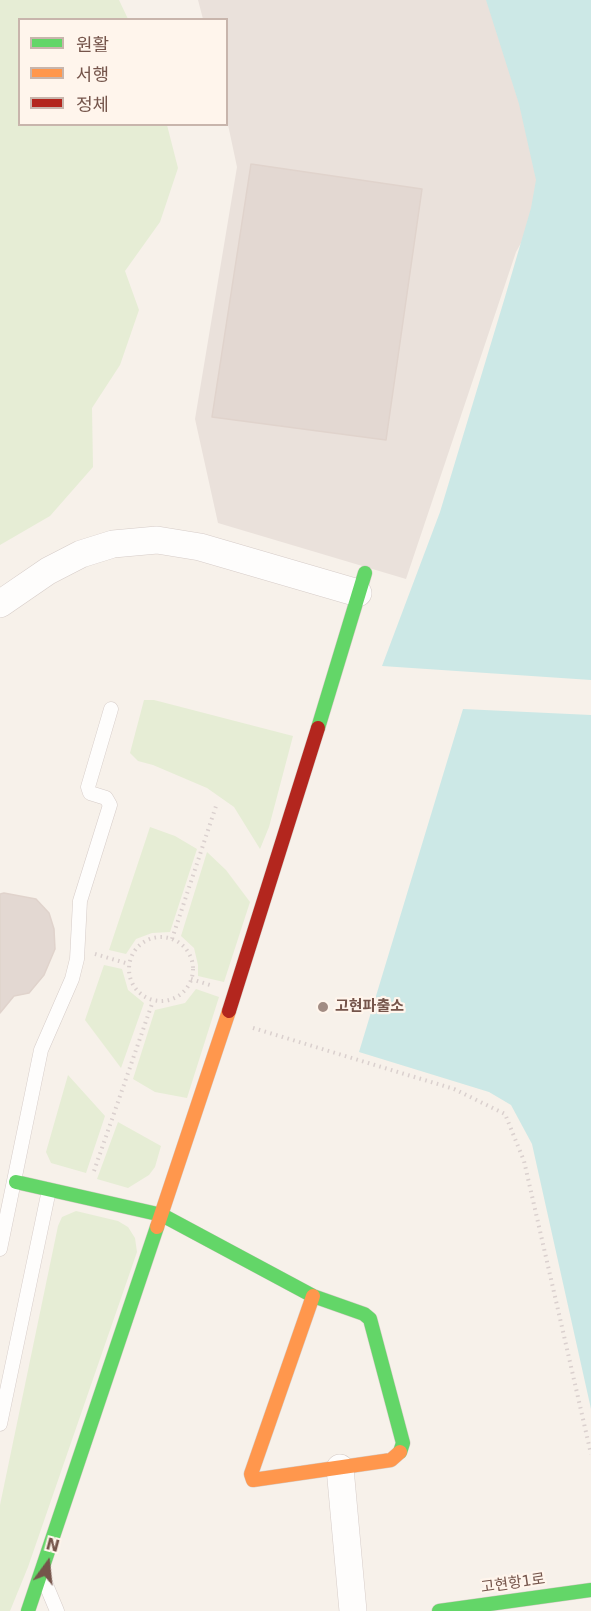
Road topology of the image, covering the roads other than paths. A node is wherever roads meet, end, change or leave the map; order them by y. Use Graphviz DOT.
graph roads {
  1 [pos="352,592"];
  2 [pos="0,604"];
  3 [pos="111,709"];
  4 [pos="16,1182"];
  5 [pos="172,1187"];
  6 [pos="49,1190"];
  7 [pos="130,1208"];
  8 [pos="162,1215"];
  9 [pos="152,1242"];
  10 [pos="0,1249"];
  11 [pos="313,1296"];
  12 [pos="0,1425"];
  13 [pos="340,1468"];
  14 [pos="41,1571"];
  15 [pos="591,1590"];
  16 [pos="28,1609"];
  17 [pos="57,1611"];
  18 [pos="353,1611"];
  19 [pos="439,1611"];
  1 -- 2 [label="street"];
  1 -- 5 [label="street"];
  3 -- 4 [label="lane"];
  4 -- 6 [label="street"];
  4 -- 10 [label="lane"];
  5 -- 7 [label="street"];
  5 -- 8 [label="street"];
  6 -- 7 [label="street"];
  6 -- 12 [label="lane"];
  7 -- 8 [label="street"];
  7 -- 9 [label="street"];
  8 -- 9 [label="street"];
  8 -- 11 [label="street"];
  9 -- 14 [label="street"];
  11 -- 13 [label="street"];
  11 -- 13 [label="street"];
  13 -- 18 [label="street"];
  14 -- 16 [label="street"];
  14 -- 17 [label="lane"];
  15 -- 19 [label="street, 고현항1로"];
}
